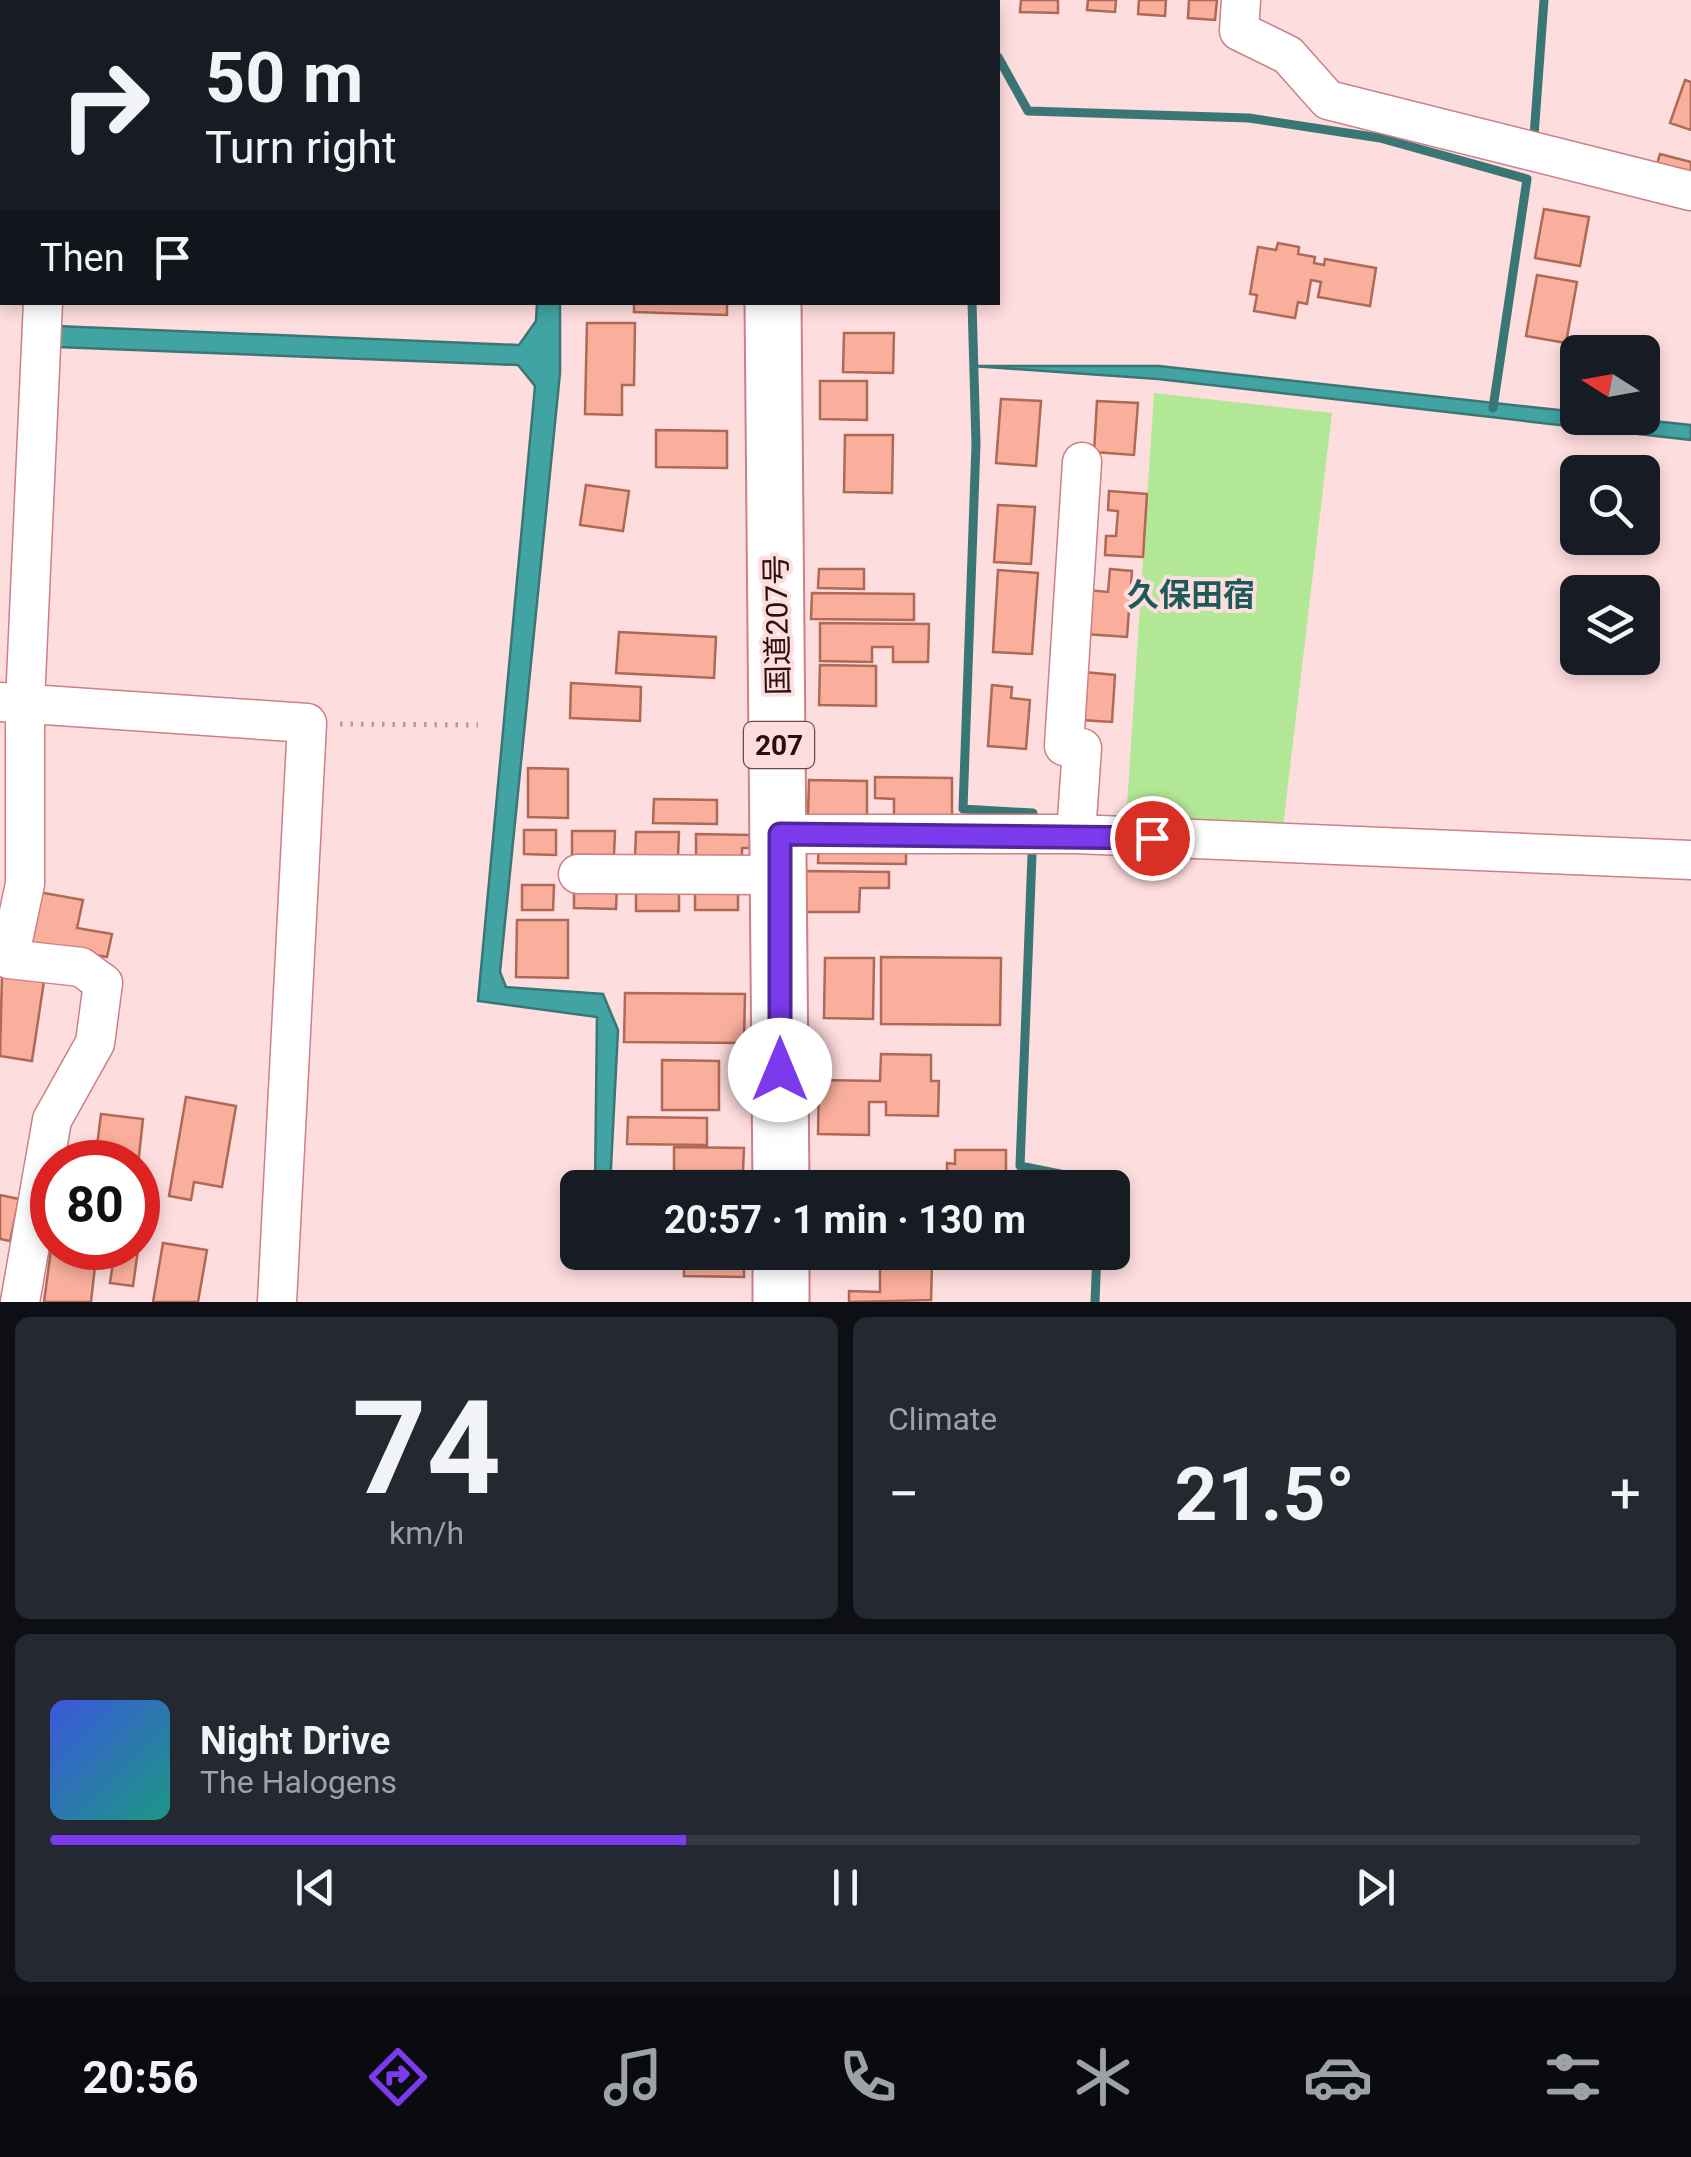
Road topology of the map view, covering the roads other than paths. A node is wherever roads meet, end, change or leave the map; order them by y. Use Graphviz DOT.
graph roads {
  1 [pos="1241,0"];
  2 [pos="1691,191"];
  3 [pos="773,305"];
  4 [pos="42,324"];
  5 [pos="1082,462"];
  6 [pos="12,703"];
  7 [pos="1076,834"];
  8 [pos="780,855"];
  9 [pos="1691,860"];
  10 [pos="578,874"];
  11 [pos="780,1170"];
  12 [pos="781,1270"];
  13 [pos="20,1302"];
  14 [pos="277,1302"];
  15 [pos="781,1302"];
  1 -- 2 [label="street"];
  3 -- 8 [label="highway, 国道207号 / 207"];
  4 -- 6 [label="street"];
  5 -- 7 [label="street"];
  6 -- 13 [label="street"];
  6 -- 14 [label="street"];
  7 -- 8 [label="street"];
  7 -- 9 [label="street"];
  8 -- 10 [label="street"];
  8 -- 11 [label="highway, 国道207号 / 207"];
  12 -- 15 [label="highway"];
}
